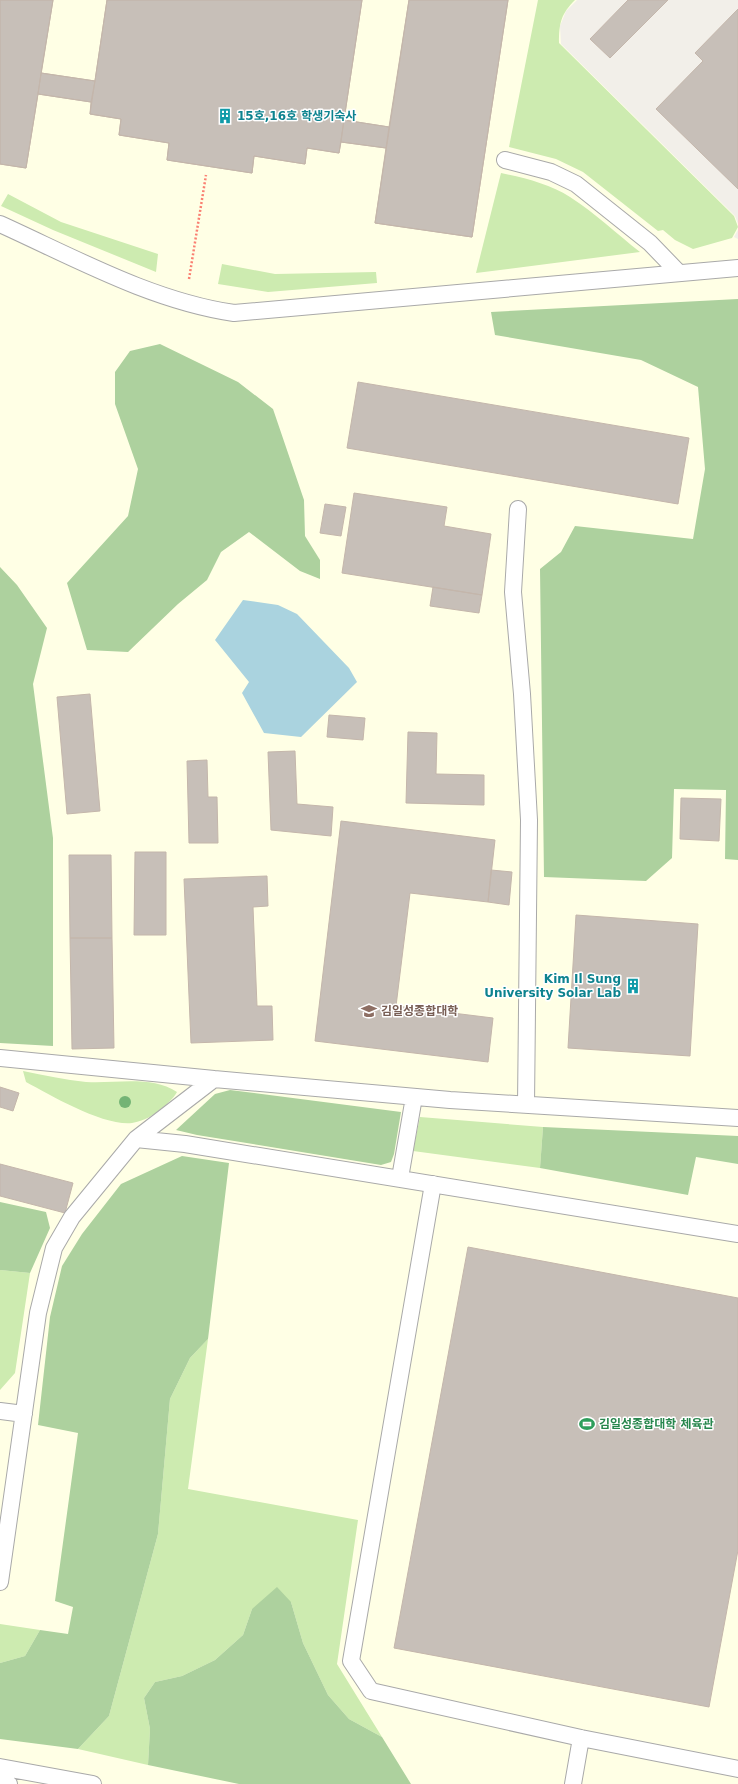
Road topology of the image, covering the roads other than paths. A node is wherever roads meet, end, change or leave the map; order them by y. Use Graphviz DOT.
graph roads {
  1 [pos="505,160"];
  2 [pos="0,224"];
  3 [pos="738,268"];
  4 [pos="679,273"];
  5 [pos="518,509"];
  6 [pos="0,1058"];
  7 [pos="214,1079"];
  8 [pos="414,1097"];
  9 [pos="526,1105"];
  10 [pos="738,1118"];
  11 [pos="136,1139"];
  12 [pos="400,1178"];
  13 [pos="433,1184"];
  14 [pos="738,1234"];
  15 [pos="0,1411"];
  16 [pos="24,1414"];
  17 [pos="0,1582"];
  18 [pos="581,1738"];
  19 [pos="0,1767"];
  20 [pos="738,1769"];
  21 [pos="0,1781"];
  22 [pos="10,1784"];
  23 [pos="93,1784"];
  24 [pos="573,1784"];
  1 -- 4 [label="lane"];
  2 -- 4 [label="lane"];
  3 -- 4 [label="lane"];
  5 -- 9 [label="lane"];
  6 -- 7 [label="lane"];
  7 -- 8 [label="lane"];
  7 -- 11 [label="lane"];
  8 -- 9 [label="lane"];
  8 -- 12 [label="lane"];
  9 -- 10 [label="lane"];
  11 -- 12 [label="lane"];
  11 -- 16 [label="lane"];
  12 -- 13 [label="lane"];
  13 -- 14 [label="lane"];
  13 -- 18 [label="lane"];
  15 -- 16 [label="lane"];
  16 -- 17 [label="lane"];
  18 -- 20 [label="lane"];
  18 -- 24 [label="lane"];
  19 -- 23 [label="lane"];
  21 -- 22 [label="lane"];
}
